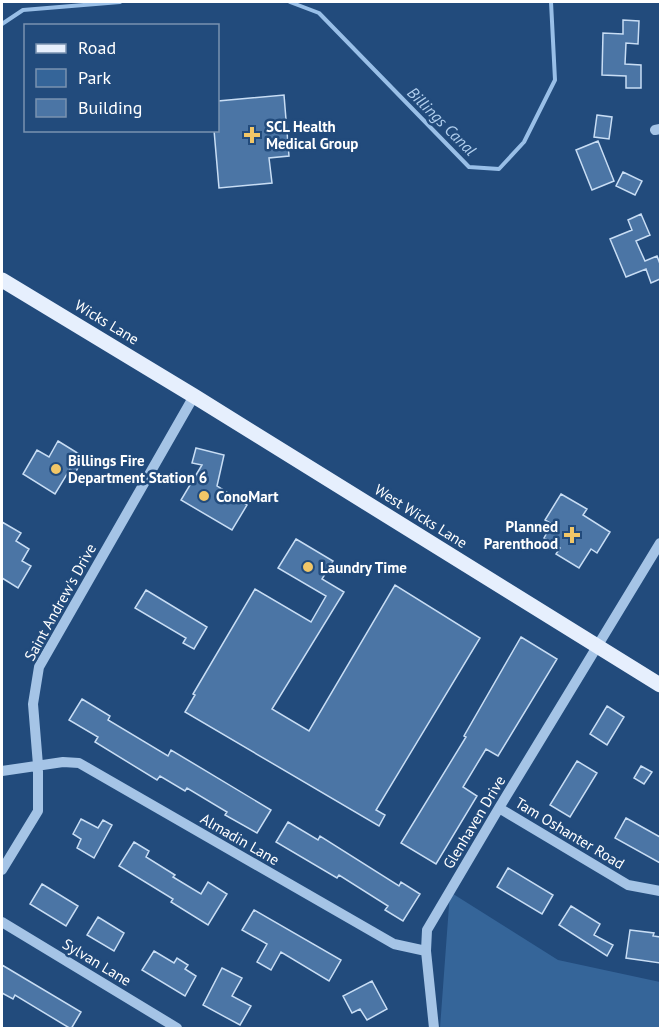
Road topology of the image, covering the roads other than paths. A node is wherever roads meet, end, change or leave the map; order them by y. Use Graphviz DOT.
graph roads {
  1 [pos="2,280"];
  2 [pos="194,396"];
  3 [pos="660,543"];
  4 [pos="599,647"];
  5 [pos="660,685"];
  6 [pos="38,765"];
  7 [pos="2,771"];
  8 [pos="499,808"];
  9 [pos="2,870"];
  10 [pos="660,891"];
  11 [pos="2,922"];
  12 [pos="426,951"];
  13 [pos="177,1029"];
  14 [pos="434,1029"];
  1 -- 2 [label="main road, Wicks Lane"];
  2 -- 4 [label="main road, West Wicks Lane"];
  2 -- 6 [label="street, Saint Andrew's Drive"];
  3 -- 4 [label="street, Glenhaven Drive"];
  4 -- 5 [label="main road, West Wicks Lane"];
  4 -- 8 [label="street, Glenhaven Drive"];
  6 -- 7 [label="street, Almadin Lane"];
  6 -- 9 [label="street, Saint Andrew's Drive"];
  6 -- 12 [label="street, Almadin Lane"];
  8 -- 10 [label="street, Tam Oshanter Road"];
  8 -- 12 [label="street, Glenhaven Drive"];
  11 -- 13 [label="street, Sylvan Lane"];
  12 -- 14 [label="street, Glenhaven Drive"];
}
